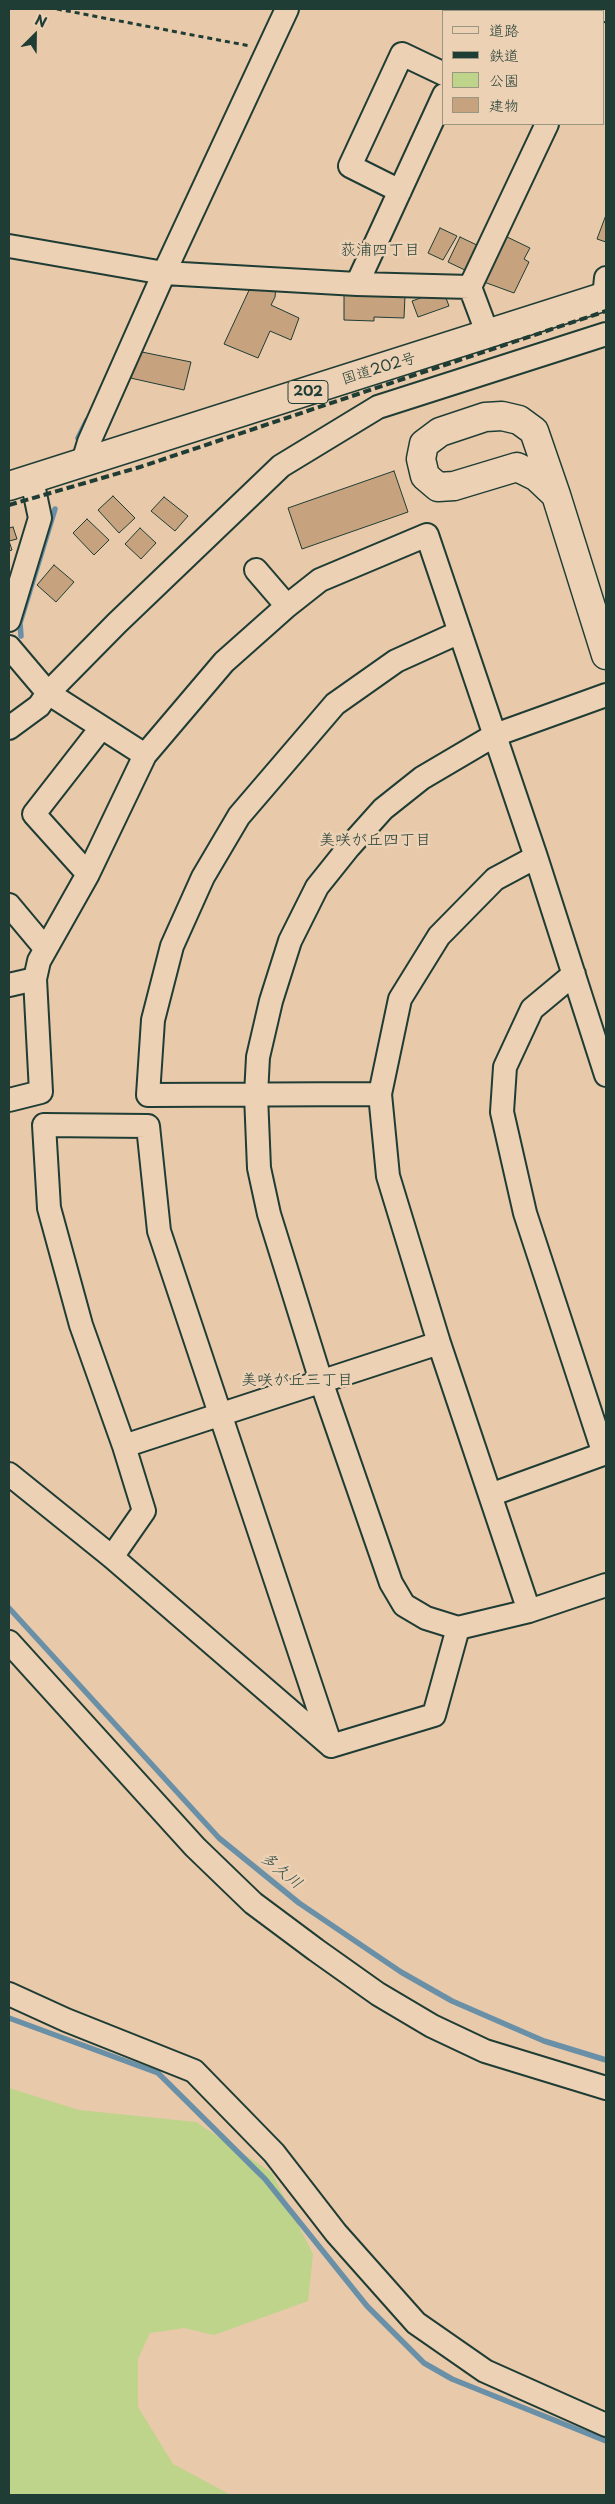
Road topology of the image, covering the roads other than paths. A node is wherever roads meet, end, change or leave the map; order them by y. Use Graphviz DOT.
graph roads {
  1 [pos="287,9"];
  2 [pos="442,73"];
  3 [pos="442,99"];
  4 [pos="547,125"];
  5 [pos="400,191"];
  6 [pos="9,246"];
  7 [pos="157,272"];
  8 [pos="357,284"];
  9 [pos="470,287"];
  10 [pos="606,290"];
  11 [pos="606,334"];
  12 [pos="488,335"];
  13 [pos="83,462"];
  14 [pos="20,483"];
  15 [pos="556,495"];
  16 [pos="256,570"];
  17 [pos="14,580"];
  18 [pos="287,606"];
  19 [pos="9,620"];
  20 [pos="460,632"];
  21 [pos="9,647"];
  22 [pos="606,655"];
  23 [pos="48,693"];
  24 [pos="606,694"];
  25 [pos="9,728"];
  26 [pos="101,728"];
  27 [pos="495,735"];
  28 [pos="145,755"];
  29 [pos="536,856"];
  30 [pos="88,874"];
  31 [pos="9,904"];
  32 [pos="45,948"];
  33 [pos="574,974"];
  34 [pos="35,979"];
  35 [pos="9,985"];
  36 [pos="606,1075"];
  37 [pos="380,1094"];
  38 [pos="256,1095"];
  39 [pos="9,1100"];
  40 [pos="439,1343"];
  41 [pos="321,1381"];
  42 [pos="221,1413"];
  43 [pos="124,1446"];
  44 [pos="605,1454"];
  45 [pos="9,1474"];
  46 [pos="490,1495"];
  47 [pos="112,1557"];
  48 [pos="606,1585"];
  49 [pos="529,1611"];
  50 [pos="458,1628"];
  51 [pos="9,1642"];
  52 [pos="332,1746"];
  53 [pos="9,1994"];
  54 [pos="606,2088"];
  55 [pos="606,2426"];
  1 -- 7 [label="street"];
  2 -- 5 [label="street"];
  3 -- 5 [label="street"];
  4 -- 9 [label="street"];
  5 -- 8 [label="street"];
  6 -- 7 [label="street"];
  7 -- 8 [label="street"];
  7 -- 13 [label="street"];
  8 -- 9 [label="street"];
  9 -- 12 [label="street"];
  10 -- 12 [label="main road, 国道202号 / 202"];
  11 -- 23 [label="street"];
  12 -- 13 [label="main road, 国道202号 / 202"];
  13 -- 14 [label="main road, 国道202号 / 202"];
  14 -- 17 [label="street"];
  15 -- 15 [label="main road"];
  15 -- 22 [label="main road"];
  16 -- 18 [label="street"];
  17 -- 19 [label="street"];
  18 -- 20 [label="street"];
  18 -- 28 [label="street"];
  20 -- 27 [label="street"];
  20 -- 38 [label="street"];
  21 -- 23 [label="street"];
  23 -- 25 [label="street"];
  23 -- 26 [label="street"];
  24 -- 27 [label="street"];
  26 -- 28 [label="street"];
  26 -- 30 [label="street"];
  27 -- 29 [label="street"];
  27 -- 38 [label="street"];
  28 -- 30 [label="street"];
  29 -- 33 [label="street"];
  29 -- 37 [label="street"];
  30 -- 32 [label="street"];
  31 -- 32 [label="street"];
  32 -- 34 [label="street"];
  33 -- 36 [label="street"];
  33 -- 44 [label="street"];
  34 -- 35 [label="street"];
  34 -- 39 [label="street"];
  37 -- 38 [label="street"];
  37 -- 40 [label="street"];
  38 -- 41 [label="street"];
  40 -- 41 [label="street"];
  40 -- 46 [label="street"];
  41 -- 42 [label="street"];
  41 -- 50 [label="street"];
  42 -- 43 [label="street"];
  42 -- 43 [label="street"];
  42 -- 52 [label="street"];
  43 -- 47 [label="street"];
  44 -- 46 [label="street"];
  45 -- 47 [label="street"];
  46 -- 49 [label="street"];
  47 -- 52 [label="street"];
  48 -- 49 [label="street"];
  49 -- 50 [label="street"];
  50 -- 52 [label="street"];
  51 -- 54 [label="street"];
  53 -- 55 [label="street"];
}
